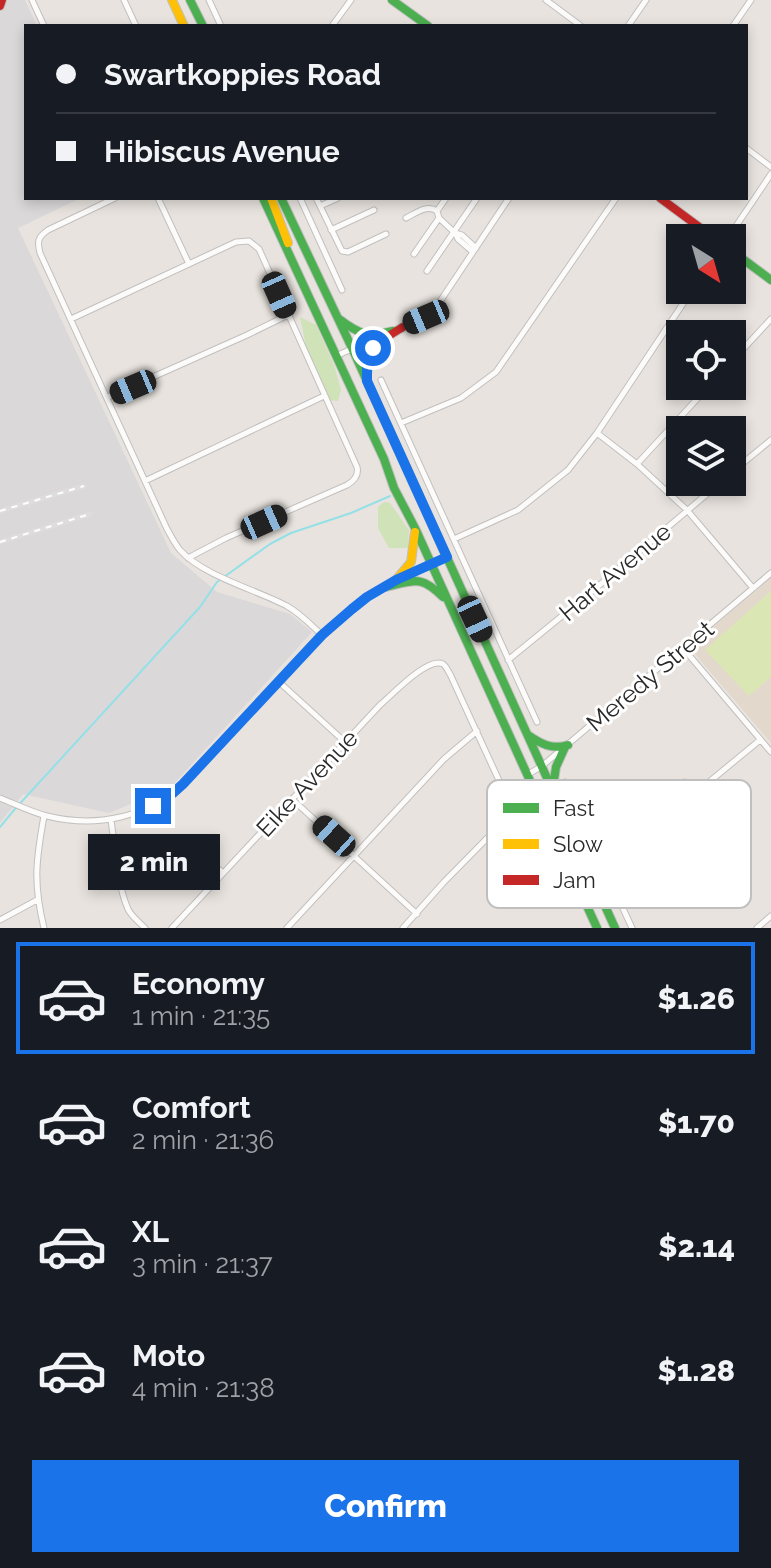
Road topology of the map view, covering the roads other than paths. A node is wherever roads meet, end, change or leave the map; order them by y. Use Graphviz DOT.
graph roads {
  1 [pos="2,0"];
  2 [pos="32,0"];
  3 [pos="124,0"];
  4 [pos="172,0"];
  5 [pos="190,0"];
  6 [pos="209,0"];
  7 [pos="351,0"];
  8 [pos="392,0"];
  9 [pos="546,0"];
  10 [pos="646,0"];
  11 [pos="751,0"];
  12 [pos="0,6"];
  13 [pos="43,24"];
  14 [pos="135,24"];
  15 [pos="183,24"];
  16 [pos="202,24"];
  17 [pos="220,24"];
  18 [pos="333,24"];
  19 [pos="425,24"];
  20 [pos="578,24"];
  21 [pos="629,24"];
  22 [pos="734,24"];
  23 [pos="748,150"];
  24 [pos="771,167"];
  25 [pos="771,174"];
  26 [pos="111,200"];
  27 [pos="159,200"];
  28 [pos="264,200"];
  29 [pos="272,200"];
  30 [pos="282,200"];
  31 [pos="301,200"];
  32 [pos="317,200"];
  33 [pos="334,200"];
  34 [pos="445,200"];
  35 [pos="476,200"];
  36 [pos="508,200"];
  37 [pos="615,200"];
  38 [pos="663,200"];
  39 [pos="320,206"];
  40 [pos="374,210"];
  41 [pos="437,211"];
  42 [pos="406,218"];
  43 [pos="439,218"];
  44 [pos="695,224"];
  45 [pos="737,224"];
  46 [pos="331,230"];
  47 [pos="454,232"];
  48 [pos="386,234"];
  49 [pos="475,250"];
  50 [pos="289,253"];
  51 [pos="414,254"];
  52 [pos="746,261"];
  53 [pos="189,264"];
  54 [pos="427,271"];
  55 [pos="771,280"];
  56 [pos="342,290"];
  57 [pos="683,304"];
  58 [pos="288,315"];
  59 [pos="337,317"];
  60 [pos="71,319"];
  61 [pos="771,319"];
  62 [pos="403,327"];
  63 [pos="393,331"];
  64 [pos="746,346"];
  65 [pos="352,348"];
  66 [pos="335,356"];
  67 [pos="381,380"];
  68 [pos="367,381"];
  69 [pos="324,396"];
  70 [pos="108,397"];
  71 [pos="696,400"];
  72 [pos="401,423"];
  73 [pos="597,433"];
  74 [pos="771,440"];
  75 [pos="746,461"];
  76 [pos="637,464"];
  77 [pos="145,481"];
  78 [pos="704,496"];
  79 [pos="687,510"];
  80 [pos="415,528"];
  81 [pos="454,539"];
  82 [pos="447,557"];
  83 [pos="188,558"];
  84 [pos="431,565"];
  85 [pos="771,573"];
  86 [pos="396,580"];
  87 [pos="385,587"];
  88 [pos="753,588"];
  89 [pos="447,602"];
  90 [pos="322,635"];
  91 [pos="683,648"];
  92 [pos="508,660"];
  93 [pos="278,681"];
  94 [pos="537,722"];
  95 [pos="477,731"];
  96 [pos="526,734"];
  97 [pos="760,740"];
  98 [pos="345,742"];
  99 [pos="567,746"];
  100 [pos="771,752"];
  101 [pos="542,766"];
  102 [pos="527,775"];
  103 [pos="499,780"];
  104 [pos="529,780"];
  105 [pos="548,780"];
  106 [pos="555,780"];
  107 [pos="711,780"];
  108 [pos="0,798"];
  109 [pos="292,799"];
  110 [pos="44,816"];
  111 [pos="111,820"];
  112 [pos="487,838"];
  113 [pos="354,855"];
  114 [pos="223,873"];
  115 [pos="176,883"];
  116 [pos="37,900"];
  117 [pos="588,908"];
  118 [pos="606,908"];
  119 [pos="623,908"];
  120 [pos="417,914"];
  121 [pos="771,916"];
  122 [pos="0,920"];
  123 [pos="44,928"];
  124 [pos="145,928"];
  125 [pos="172,928"];
  126 [pos="287,928"];
  127 [pos="403,928"];
  128 [pos="597,928"];
  129 [pos="615,928"];
  130 [pos="632,928"];
  131 [pos="757,928"];
  1 -- 12 [label="main road"];
  2 -- 13 [label="street"];
  3 -- 14 [label="street"];
  4 -- 15 [label="main road"];
  5 -- 16 [label="main road"];
  6 -- 17 [label="street"];
  7 -- 18 [label="street"];
  8 -- 19 [label="main road"];
  9 -- 20 [label="street"];
  10 -- 21 [label="street"];
  11 -- 22 [label="street"];
  23 -- 24 [label="street"];
  25 -- 45 [label="street"];
  26 -- 60 [label="street"];
  27 -- 53 [label="street"];
  28 -- 50 [label="main road"];
  29 -- 50 [label="main road"];
  30 -- 59 [label="main road"];
  31 -- 56 [label="street"];
  32 -- 39 [label="street"];
  33 -- 39 [label="street"];
  34 -- 41 [label="street"];
  35 -- 47 [label="street"];
  36 -- 49 [label="street"];
  37 -- 72 [label="street"];
  38 -- 44 [label="main road"];
  39 -- 46 [label="street"];
  40 -- 46 [label="street"];
  41 -- 42 [label="street"];
  41 -- 43 [label="street"];
  43 -- 47 [label="street"];
  43 -- 51 [label="street"];
  46 -- 48 [label="street"];
  47 -- 49 [label="street"];
  47 -- 54 [label="street"];
  49 -- 62 [label="street"];
  50 -- 66 [label="main road"];
  52 -- 55 [label="main road"];
  53 -- 58 [label="street"];
  53 -- 60 [label="street"];
  57 -- 73 [label="street"];
  58 -- 69 [label="street"];
  58 -- 70 [label="street"];
  59 -- 63 [label="main road"];
  59 -- 65 [label="main road"];
  60 -- 70 [label="street"];
  61 -- 64 [label="street"];
  62 -- 63 [label="street"];
  62 -- 68 [label="main road"];
  63 -- 65 [label="street"];
  65 -- 66 [label="street"];
  65 -- 68 [label="main road"];
  66 -- 80 [label="main road"];
  67 -- 72 [label="street"];
  68 -- 82 [label="main road"];
  69 -- 77 [label="street"];
  69 -- 83 [label="street"];
  70 -- 77 [label="street"];
  71 -- 76 [label="street"];
  72 -- 81 [label="street"];
  73 -- 76 [label="street"];
  73 -- 81 [label="street"];
  74 -- 75 [label="street"];
  76 -- 79 [label="street"];
  77 -- 83 [label="street"];
  78 -- 79 [label="street, Hart Avenue"];
  79 -- 88 [label="street"];
  79 -- 92 [label="street, Hart Avenue"];
  80 -- 84 [label="main road"];
  80 -- 86 [label="main road"];
  81 -- 92 [label="street"];
  82 -- 84 [label="street"];
  82 -- 96 [label="main road"];
  83 -- 90 [label="street"];
  84 -- 86 [label="street"];
  84 -- 89 [label="main road"];
  85 -- 88 [label="street, Meredy Street"];
  86 -- 87 [label="street"];
  87 -- 89 [label="main road"];
  87 -- 90 [label="street"];
  88 -- 91 [label="street, Meredy Street"];
  89 -- 102 [label="main road"];
  90 -- 93 [label="street"];
  91 -- 97 [label="street"];
  91 -- 99 [label="street, Meredy Street"];
  92 -- 94 [label="street"];
  93 -- 98 [label="street"];
  93 -- 111 [label="street"];
  95 -- 98 [label="street, Eike Avenue"];
  95 -- 103 [label="street"];
  95 -- 113 [label="street"];
  96 -- 99 [label="main road"];
  96 -- 101 [label="main road"];
  97 -- 100 [label="street"];
  97 -- 107 [label="street"];
  98 -- 109 [label="street, Eike Avenue"];
  99 -- 101 [label="street, Meredy Street"];
  99 -- 106 [label="main road"];
  101 -- 102 [label="street, Meredy Street"];
  101 -- 105 [label="main road"];
  102 -- 104 [label="main road"];
  108 -- 110 [label="street"];
  109 -- 113 [label="street"];
  109 -- 114 [label="street, Eike Avenue"];
  110 -- 111 [label="street"];
  110 -- 116 [label="street"];
  111 -- 124 [label="street"];
  112 -- 120 [label="street"];
  113 -- 120 [label="street"];
  113 -- 126 [label="street"];
  114 -- 115 [label="street"];
  114 -- 125 [label="street, Eike Avenue"];
  116 -- 122 [label="street"];
  116 -- 123 [label="street"];
  117 -- 128 [label="main road"];
  118 -- 129 [label="main road"];
  119 -- 130 [label="street"];
  120 -- 127 [label="street"];
  121 -- 131 [label="street"];
}
